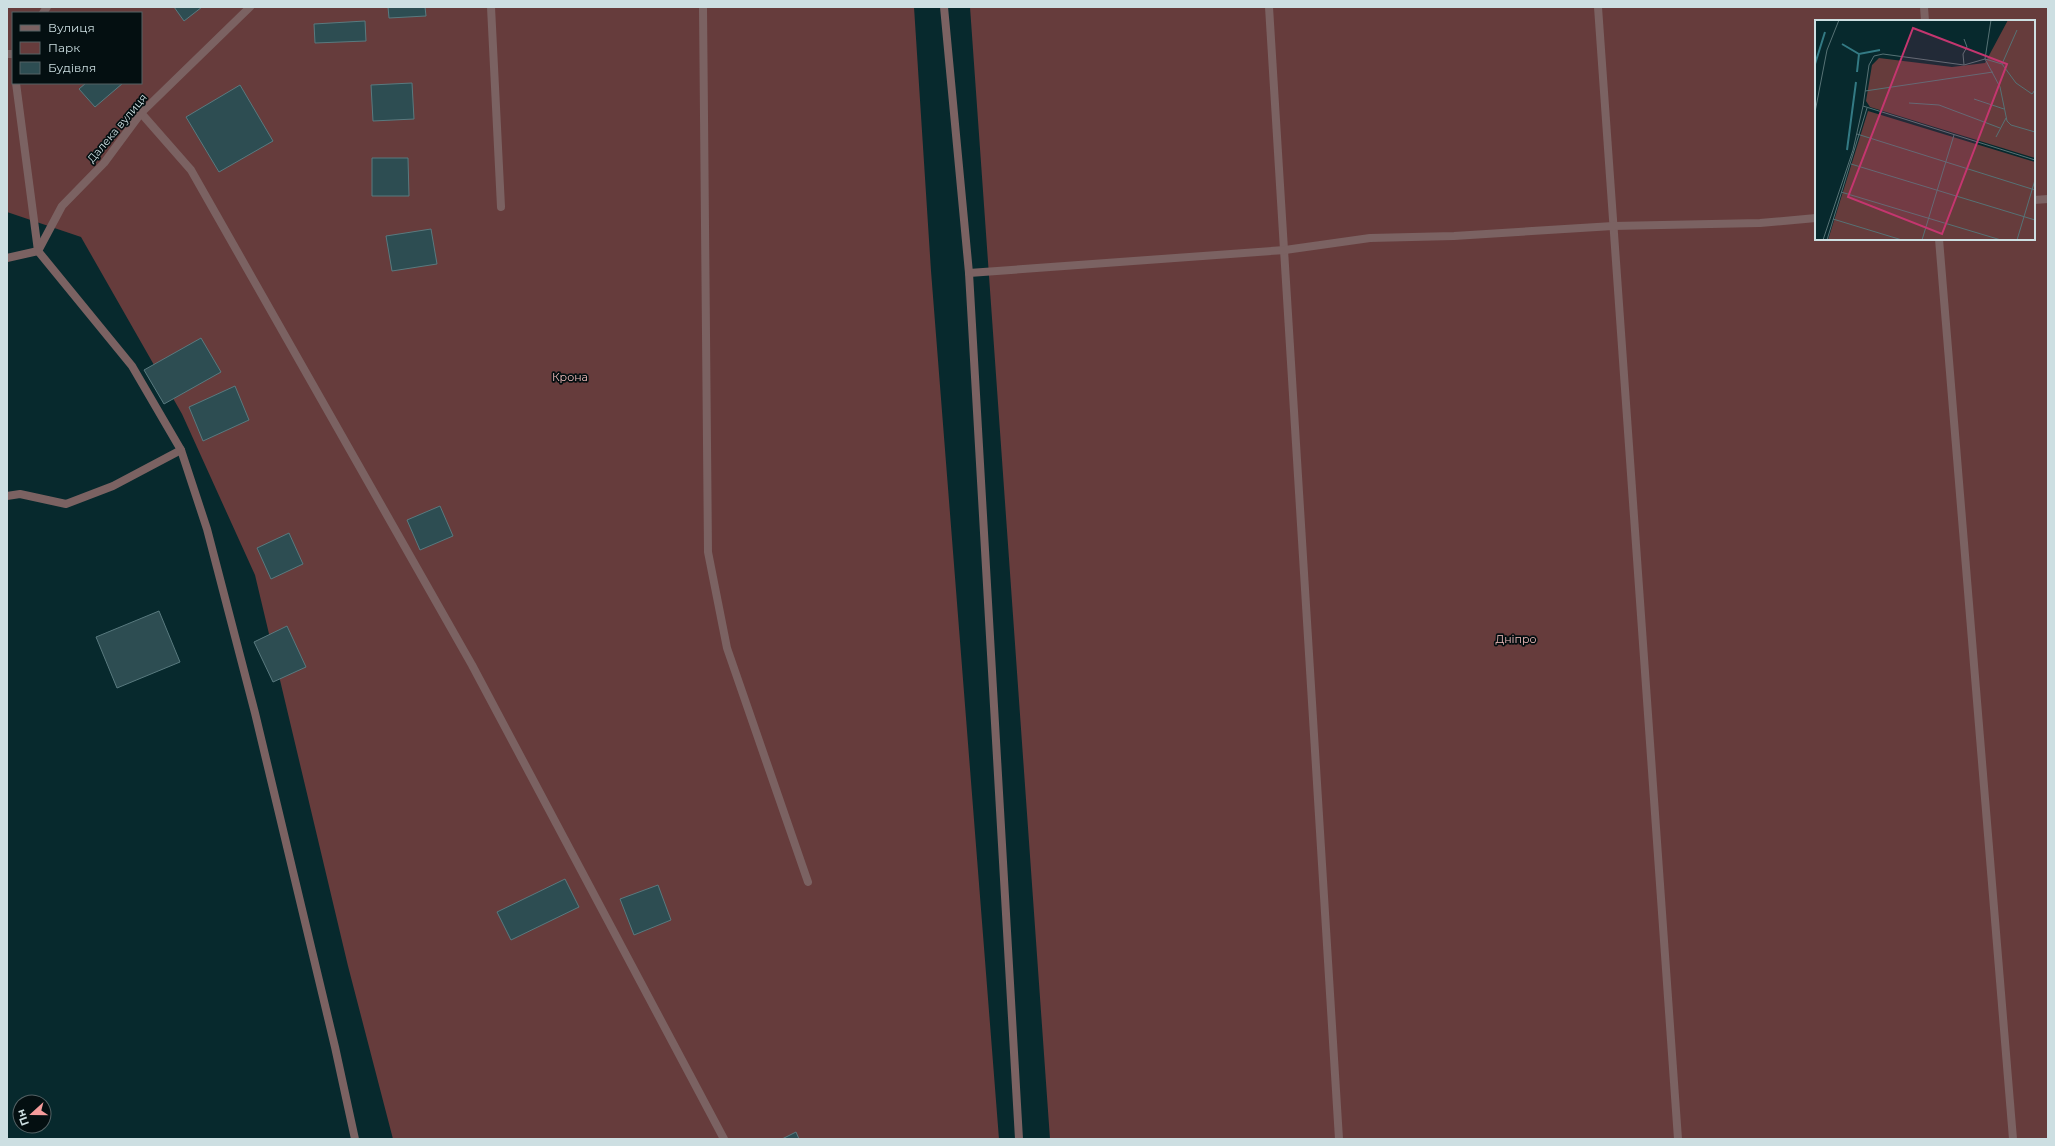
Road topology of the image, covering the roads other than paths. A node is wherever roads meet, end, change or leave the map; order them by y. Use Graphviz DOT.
graph roads {
  1 [pos="250,7"];
  2 [pos="491,7"];
  3 [pos="703,7"];
  4 [pos="944,7"];
  5 [pos="1269,7"];
  6 [pos="1598,7"];
  7 [pos="1924,7"];
  8 [pos="1924,20"];
  9 [pos="16,84"];
  10 [pos="141,113"];
  11 [pos="2035,200"];
  12 [pos="2048,200"];
  13 [pos="501,207"];
  14 [pos="1815,218"];
  15 [pos="1613,226"];
  16 [pos="1939,240"];
  17 [pos="1285,250"];
  18 [pos="38,251"];
  19 [pos="7,258"];
  20 [pos="969,273"];
  21 [pos="181,450"];
  22 [pos="7,496"];
  23 [pos="808,882"];
  24 [pos="355,1139"];
  25 [pos="724,1139"];
  26 [pos="1019,1139"];
  27 [pos="1339,1139"];
  28 [pos="1678,1139"];
  29 [pos="2013,1139"];
  1 -- 10 [label="street, Далека вулиця"];
  2 -- 13 [label="street"];
  3 -- 23 [label="street"];
  4 -- 20 [label="street"];
  5 -- 17 [label="street"];
  6 -- 15 [label="street"];
  7 -- 8 [label="street"];
  9 -- 18 [label="street"];
  10 -- 18 [label="street, Далека вулиця"];
  10 -- 25 [label="street"];
  11 -- 12 [label="street"];
  14 -- 15 [label="street"];
  15 -- 17 [label="street"];
  15 -- 28 [label="street"];
  16 -- 29 [label="street"];
  17 -- 20 [label="street"];
  17 -- 27 [label="street"];
  18 -- 19 [label="street"];
  18 -- 21 [label="street"];
  20 -- 26 [label="street"];
  21 -- 22 [label="street"];
  21 -- 24 [label="street"];
}
